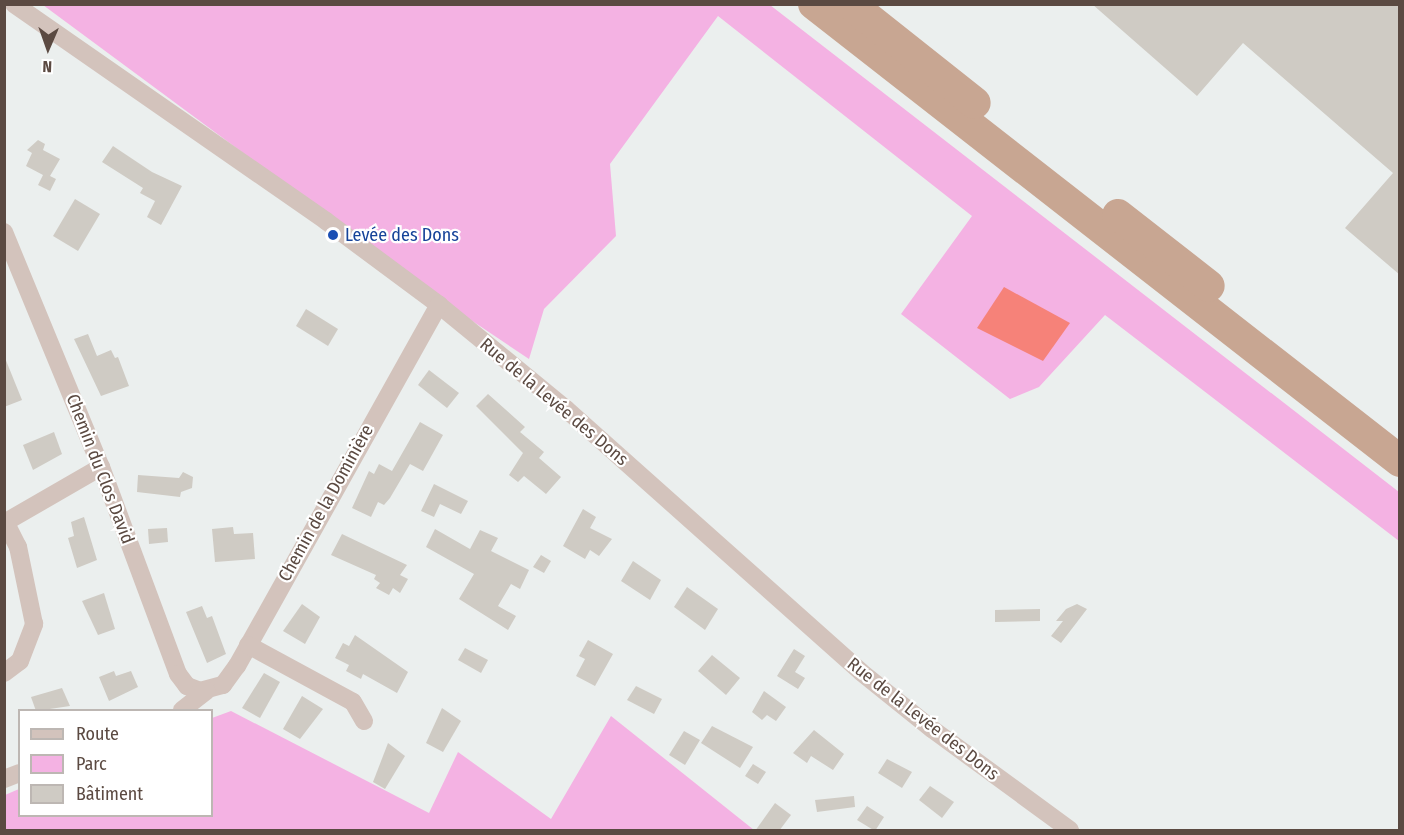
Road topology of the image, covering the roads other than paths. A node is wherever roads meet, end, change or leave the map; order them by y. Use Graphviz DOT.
graph roads {
  1 [pos="14,4"];
  2 [pos="814,4"];
  3 [pos="850,4"];
  4 [pos="6,240"];
  5 [pos="439,305"];
  6 [pos="1400,434"];
  7 [pos="1400,461"];
  8 [pos="101,467"];
  9 [pos="5,523"];
  10 [pos="249,645"];
  11 [pos="4,673"];
  12 [pos="207,691"];
  13 [pos="184,709"];
  14 [pos="364,721"];
  15 [pos="1070,831"];
  1 -- 5 [label="street, Rue de la Levée des Dons"];
  2 -- 7 [label="highway"];
  3 -- 6 [label="highway"];
  4 -- 8 [label="street, Chemin du Clos David"];
  5 -- 10 [label="street, Chemin de la Dominière"];
  5 -- 15 [label="street, Rue de la Levée des Dons"];
  8 -- 9 [label="street"];
  8 -- 12 [label="street, Chemin du Clos David"];
  9 -- 11 [label="street"];
  10 -- 12 [label="street, Chemin de la Dominière"];
  10 -- 14 [label="street"];
  12 -- 13 [label="street, Chemin de la Dominière"];
}
